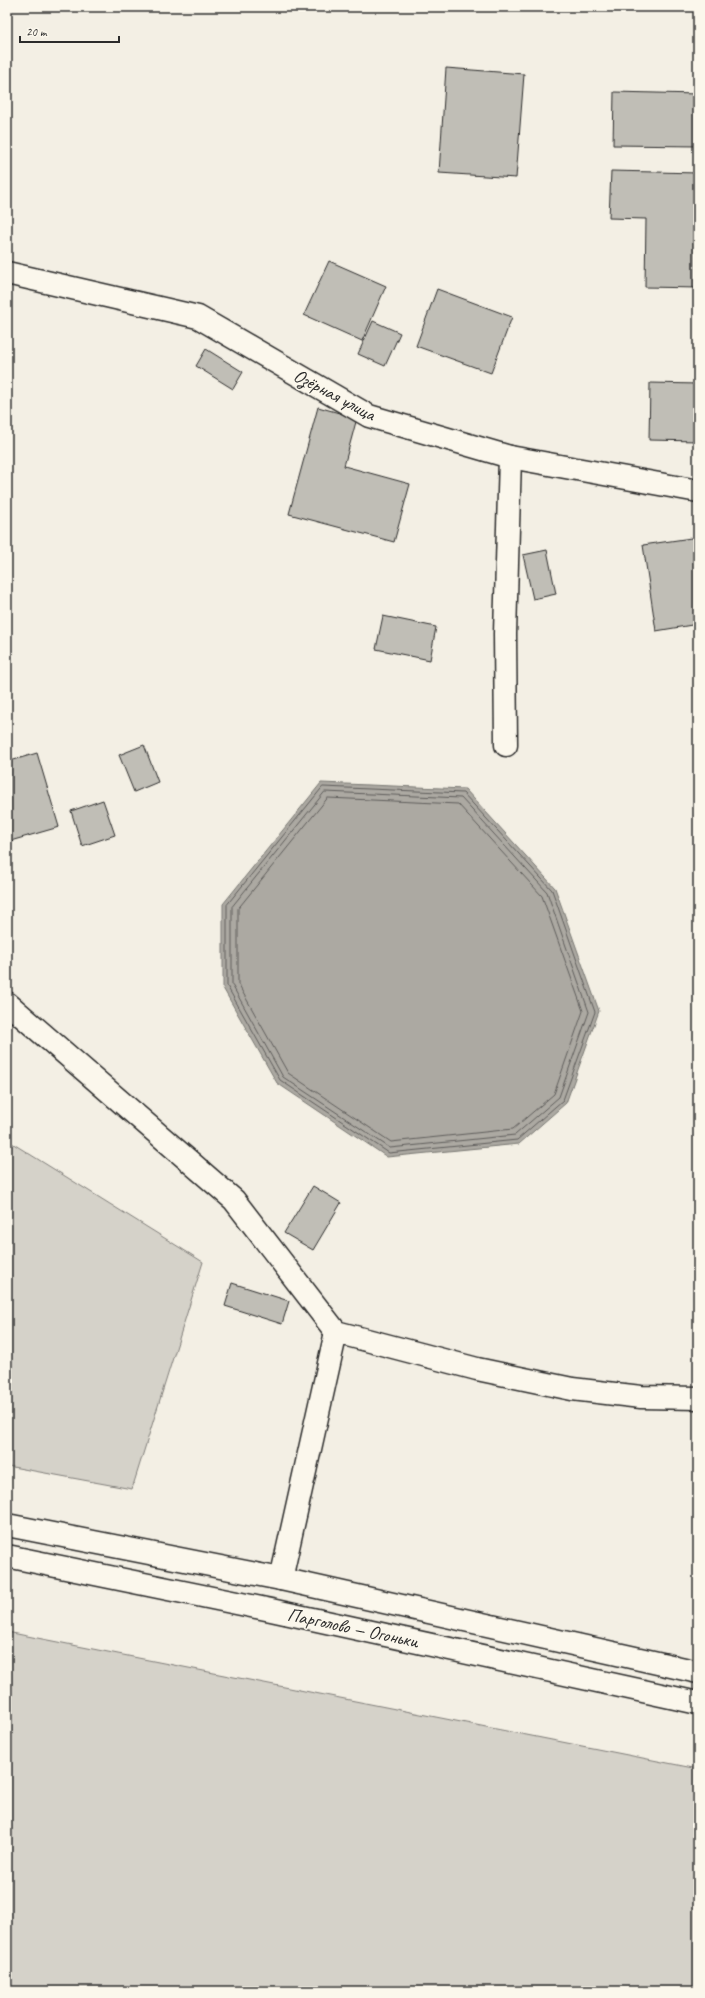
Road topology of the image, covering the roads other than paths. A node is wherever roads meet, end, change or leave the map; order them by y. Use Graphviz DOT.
graph roads {
  1 [pos="7,273"];
  2 [pos="510,457"];
  3 [pos="698,491"];
  4 [pos="506,745"];
  5 [pos="7,1003"];
  6 [pos="336,1332"];
  7 [pos="698,1398"];
  8 [pos="7,1525"];
  9 [pos="7,1556"];
  10 [pos="281,1579"];
  11 [pos="698,1672"];
  12 [pos="698,1703"];
  1 -- 2 [label="street, Озёрная улица"];
  2 -- 3 [label="street, Озёрная улица"];
  2 -- 4 [label="street"];
  5 -- 6 [label="street"];
  6 -- 7 [label="street"];
  6 -- 10 [label="street"];
  8 -- 10 [label="street, Парголово — Огоньки"];
  9 -- 12 [label="street, Парголово — Огоньки"];
  10 -- 11 [label="street, Парголово — Огоньки"];
}
